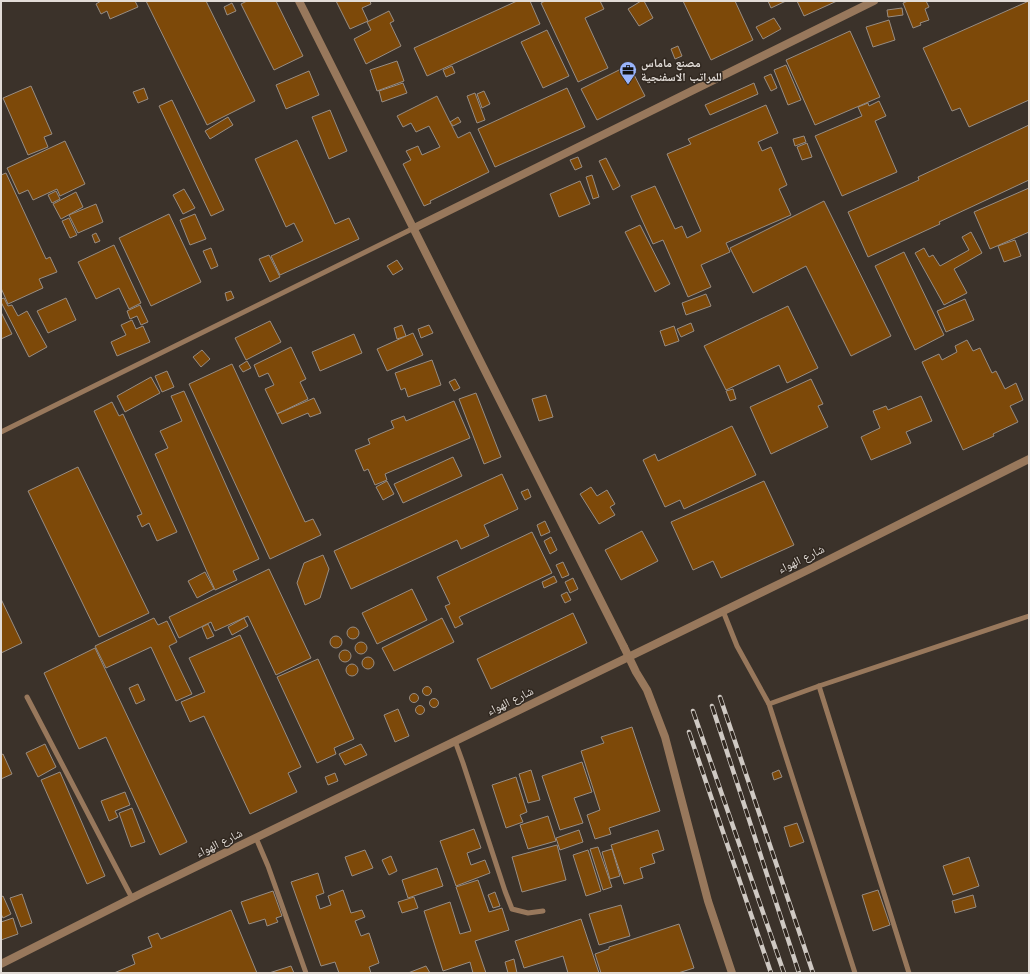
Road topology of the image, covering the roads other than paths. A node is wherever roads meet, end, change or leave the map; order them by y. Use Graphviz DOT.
graph roads {
  1 [pos="299,1"];
  2 [pos="874,1"];
  3 [pos="414,228"];
  4 [pos="1,432"];
  5 [pos="1029,459"];
  6 [pos="723,611"];
  7 [pos="1029,616"];
  8 [pos="629,656"];
  9 [pos="819,686"];
  10 [pos="27,697"];
  11 [pos="769,704"];
  12 [pos="455,741"];
  13 [pos="256,838"];
  14 [pos="132,898"];
  15 [pos="543,911"];
  16 [pos="1,964"];
  17 [pos="306,973"];
  18 [pos="732,973"];
  19 [pos="855,973"];
  20 [pos="909,973"];
  1 -- 3 [label="street"];
  2 -- 3 [label="street"];
  3 -- 4 [label="lane"];
  3 -- 8 [label="street"];
  5 -- 6 [label="street, شارع الهواء"];
  6 -- 8 [label="street, شارع الهواء"];
  6 -- 11 [label="lane"];
  7 -- 9 [label="lane"];
  8 -- 12 [label="street, شارع الهواء"];
  8 -- 18 [label="street"];
  9 -- 11 [label="lane"];
  9 -- 20 [label="lane"];
  10 -- 14 [label="lane"];
  11 -- 19 [label="lane"];
  12 -- 13 [label="street, شارع الهواء"];
  12 -- 15 [label="lane"];
  13 -- 14 [label="street, شارع الهواء"];
  13 -- 17 [label="lane"];
  14 -- 16 [label="street, شارع الهواء"];
}
